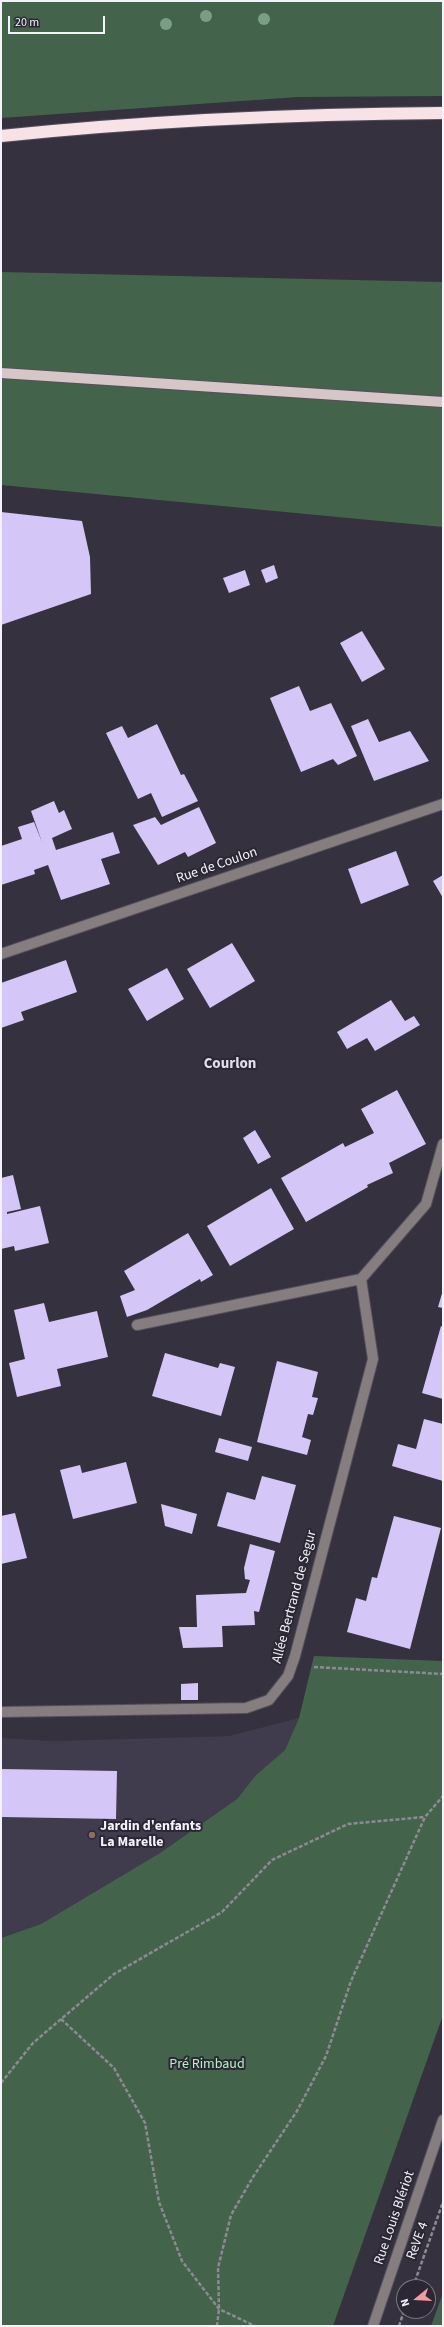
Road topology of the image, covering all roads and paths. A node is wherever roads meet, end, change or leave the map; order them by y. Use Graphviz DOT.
graph roads {
  1 [pos="443,113"];
  2 [pos="1,136"];
  3 [pos="1,373"];
  4 [pos="443,402"];
  5 [pos="443,804"];
  6 [pos="1,954"];
  7 [pos="443,1144"];
  8 [pos="361,1279"];
  9 [pos="136,1325"];
  10 [pos="292,1667"];
  11 [pos="443,1674"];
  12 [pos="1,1712"];
  13 [pos="443,1796"];
  14 [pos="425,1817"];
  15 [pos="61,2019"];
  16 [pos="1,2083"];
  17 [pos="443,2120"];
  18 [pos="443,2202"];
  19 [pos="416,2279"];
  20 [pos="219,2309"];
  21 [pos="217,2326"];
  22 [pos="255,2326"];
  23 [pos="373,2326"];
  1 -- 2 [label="highway"];
  3 -- 4 [label="main road"];
  5 -- 6 [label="street, Rue de Coulon"];
  7 -- 8 [label="street"];
  8 -- 9 [label="street"];
  8 -- 10 [label="street, Allée Bertrand de Segur"];
  10 -- 11 [label="path"];
  10 -- 12 [label="street, Allée Bertrand de Segur"];
  13 -- 14 [label="path"];
  14 -- 15 [label="path"];
  14 -- 20 [label="path"];
  15 -- 16 [label="path"];
  15 -- 20 [label="path"];
  17 -- 23 [label="street, Rue Louis Blériot"];
  18 -- 19 [label="path, ReVE 4"];
  20 -- 21 [label="path"];
  20 -- 22 [label="path"];
}
